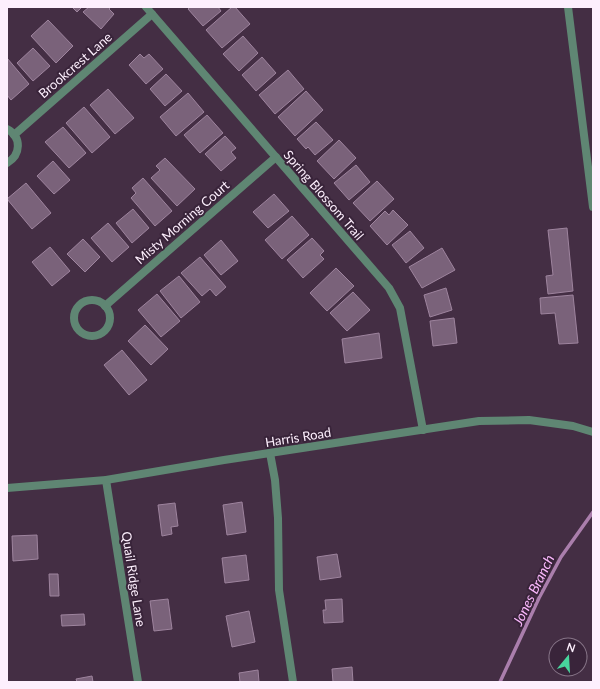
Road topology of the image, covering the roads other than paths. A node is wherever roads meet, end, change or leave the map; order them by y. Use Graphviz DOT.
graph roads {
  1 [pos="146,7"];
  2 [pos="568,7"];
  3 [pos="152,14"];
  4 [pos="7,129"];
  5 [pos="14,134"];
  6 [pos="276,157"];
  7 [pos="7,163"];
  8 [pos="593,207"];
  9 [pos="105,306"];
  10 [pos="423,430"];
  11 [pos="593,432"];
  12 [pos="270,453"];
  13 [pos="106,480"];
  14 [pos="7,488"];
  15 [pos="138,682"];
  16 [pos="293,682"];
  1 -- 3 [label="street, Spring Blossom Trail"];
  2 -- 8 [label="street"];
  3 -- 5 [label="street, Brookcrest Lane"];
  3 -- 6 [label="street, Spring Blossom Trail"];
  4 -- 5 [label="street"];
  5 -- 7 [label="street"];
  6 -- 9 [label="street, Misty Morning Court"];
  6 -- 10 [label="street, Spring Blossom Trail"];
  9 -- 9 [label="street"];
  10 -- 11 [label="street, Harris Road"];
  10 -- 12 [label="street, Harris Road"];
  12 -- 13 [label="street, Harris Road"];
  12 -- 16 [label="street"];
  13 -- 14 [label="street, Harris Road"];
  13 -- 15 [label="street, Quail Ridge Lane"];
}
